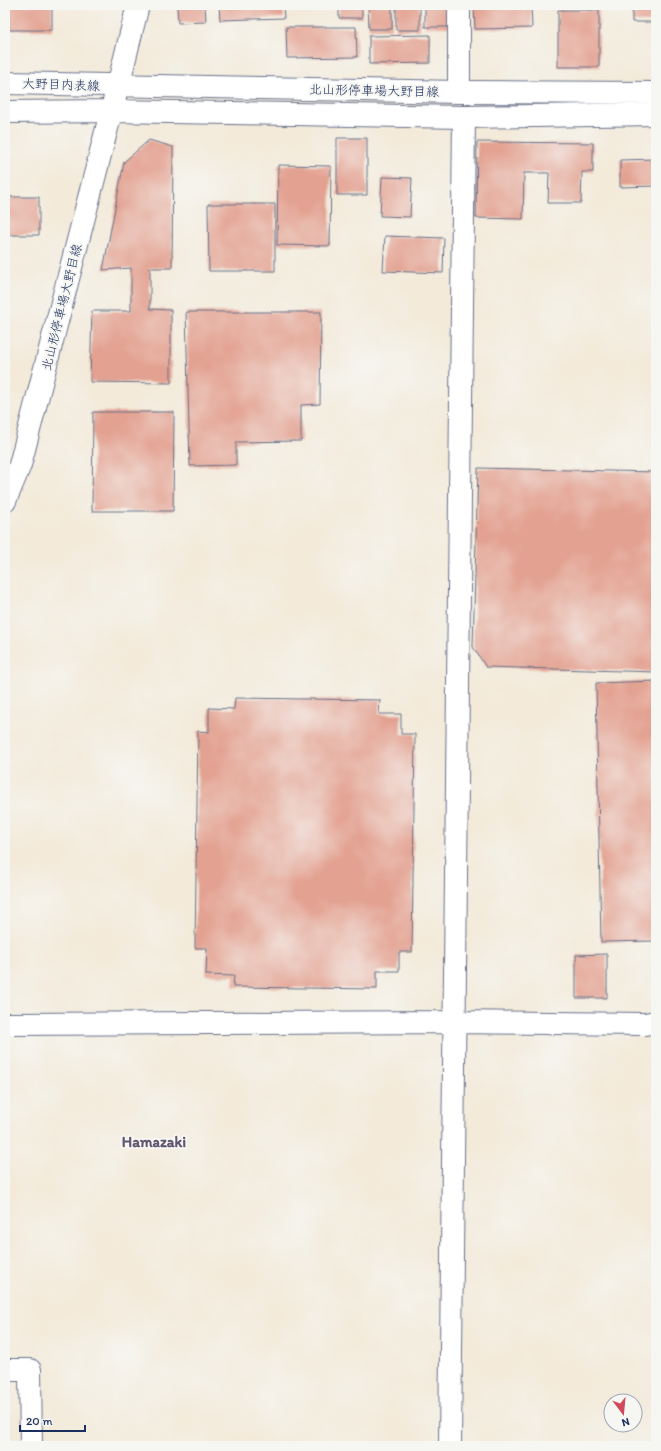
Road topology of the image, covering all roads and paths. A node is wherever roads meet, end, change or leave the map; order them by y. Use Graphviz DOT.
graph roads {
  1 [pos="138,5"];
  2 [pos="459,5"];
  3 [pos="5,83"];
  4 [pos="118,86"];
  5 [pos="459,92"];
  6 [pos="656,93"];
  7 [pos="111,111"];
  8 [pos="5,112"];
  9 [pos="656,114"];
  10 [pos="464,117"];
  11 [pos="5,501"];
  12 [pos="454,1022"];
  13 [pos="656,1022"];
  14 [pos="5,1024"];
  15 [pos="5,1370"];
  16 [pos="31,1446"];
  17 [pos="450,1446"];
  1 -- 4 [label="main road"];
  2 -- 5 [label="main road"];
  3 -- 4 [label="main road, 大野目内表線"];
  4 -- 5 [label="main road, 北山形停車場大野目線"];
  4 -- 7 [label="main road, 北山形停車場大野目線"];
  5 -- 6 [label="main road, 北山形停車場大野目線"];
  7 -- 8 [label="main road, 大野目内表線"];
  7 -- 10 [label="main road, 北山形停車場大野目線"];
  7 -- 11 [label="main road, 北山形停車場大野目線"];
  9 -- 10 [label="main road, 北山形停車場大野目線"];
  10 -- 12 [label="main road"];
  12 -- 13 [label="main road"];
  12 -- 14 [label="main road"];
  12 -- 17 [label="main road"];
  15 -- 16 [label="main road"];
}
